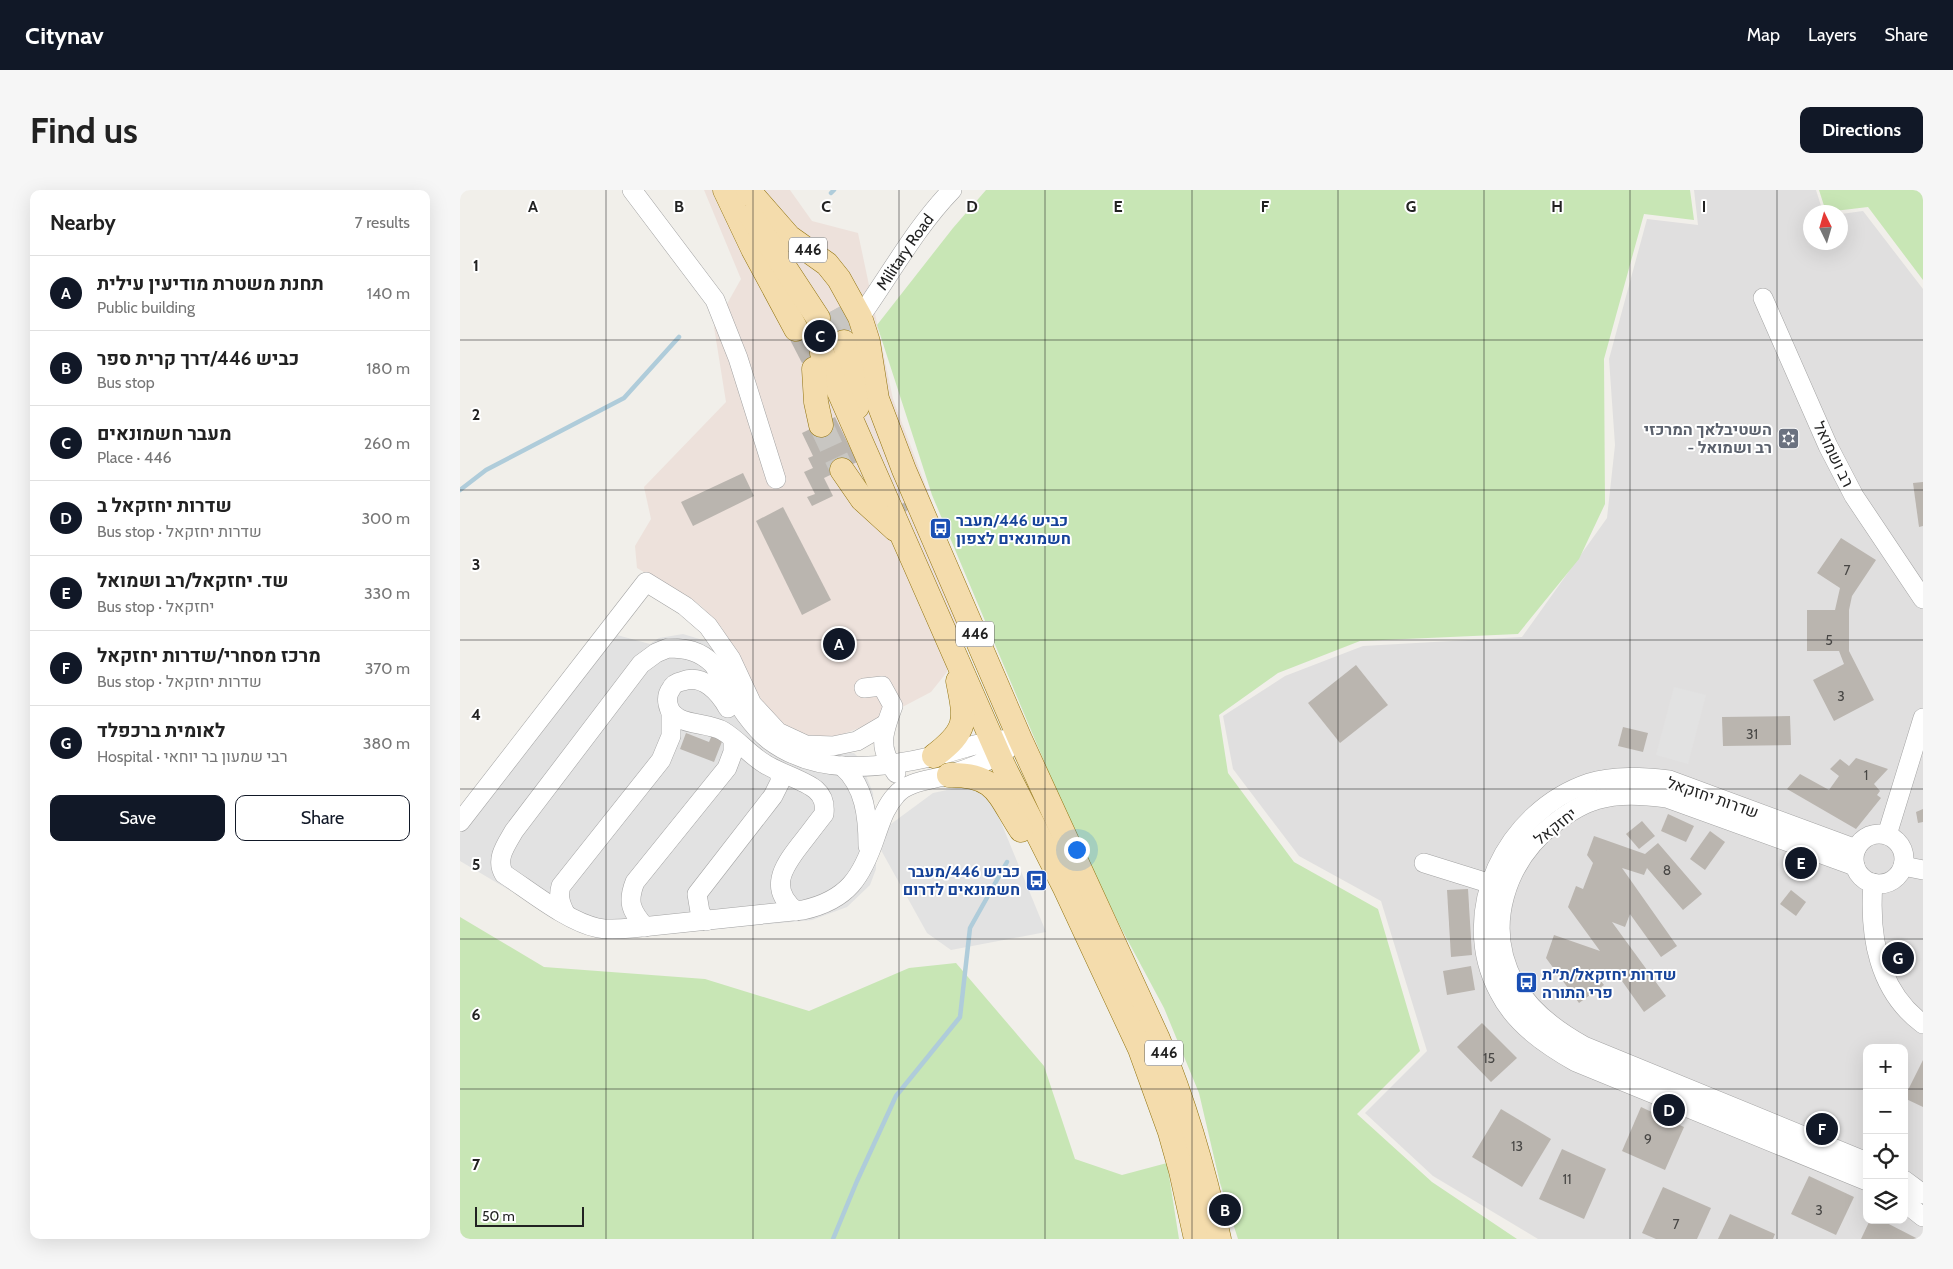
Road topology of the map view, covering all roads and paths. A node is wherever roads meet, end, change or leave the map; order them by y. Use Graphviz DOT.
graph roads {
  1 [pos="632,190"];
  2 [pos="725,190"];
  3 [pos="733,190"];
  4 [pos="748,190"];
  5 [pos="952,190"];
  6 [pos="756,234"];
  7 [pos="1763,298"];
  8 [pos="860,317"];
  9 [pos="813,320"];
  10 [pos="825,354"];
  11 [pos="820,424"];
  12 [pos="842,470"];
  13 [pos="776,479"];
  14 [pos="904,543"];
  15 [pos="1923,599"];
  16 [pos="951,645"];
  17 [pos="864,688"];
  18 [pos="671,712"];
  19 [pos="1923,718"];
  20 [pos="886,724"];
  21 [pos="1020,739"];
  22 [pos="733,740"];
  23 [pos="996,748"];
  24 [pos="934,756"];
  25 [pos="890,765"];
  26 [pos="835,766"];
  27 [pos="780,773"];
  28 [pos="949,775"];
  29 [pos="906,786"];
  30 [pos="460,822"];
  31 [pos="1887,835"];
  32 [pos="868,857"];
  33 [pos="1856,858"];
  34 [pos="1424,863"];
  35 [pos="1903,866"];
  36 [pos="1923,870"];
  37 [pos="1873,883"];
  38 [pos="1498,886"];
  39 [pos="796,911"];
  40 [pos="565,913"];
  41 [pos="706,921"];
  42 [pos="1081,921"];
  43 [pos="645,927"];
  44 [pos="1923,1024"];
  45 [pos="1747,1122"];
  46 [pos="1863,1161"];
  47 [pos="1863,1179"];
  48 [pos="1908,1183"];
  49 [pos="1923,1194"];
  50 [pos="1908,1205"];
  51 [pos="1923,1216"];
  52 [pos="1196,1239"];
  53 [pos="1219,1239"];
  1 -- 13 [label="street"];
  2 -- 6 [label="main road, 446"];
  3 -- 6 [label="main road, 446"];
  4 -- 8 [label="main road, 446"];
  5 -- 8 [label="street, Military Road"];
  6 -- 9 [label="main road, 446"];
  7 -- 15 [label="street, רב ושמואל"];
  8 -- 21 [label="main road, 446"];
  10 -- 11 [label="main road"];
  10 -- 14 [label="main road, 446"];
  10 -- 14 [label="main road, 446"];
  12 -- 14 [label="main road, 446"];
  14 -- 16 [label="main road, 446"];
  16 -- 23 [label="main road, 446"];
  16 -- 24 [label="main road"];
  17 -- 20 [label="street"];
  18 -- 22 [label="street"];
  18 -- 26 [label="street"];
  18 -- 40 [label="street"];
  19 -- 31 [label="street"];
  20 -- 25 [label="street"];
  20 -- 30 [label="street"];
  21 -- 23 [label="street"];
  21 -- 53 [label="main road, 446"];
  22 -- 27 [label="street"];
  22 -- 43 [label="street"];
  23 -- 24 [label="street"];
  23 -- 28 [label="street"];
  23 -- 42 [label="main road, 446"];
  24 -- 25 [label="street"];
  25 -- 26 [label="street"];
  25 -- 29 [label="street"];
  26 -- 32 [label="street"];
  26 -- 40 [label="street"];
  27 -- 39 [label="street"];
  27 -- 41 [label="street"];
  28 -- 29 [label="street"];
  28 -- 42 [label="main road"];
  29 -- 32 [label="street"];
  31 -- 33 [label="street"];
  31 -- 35 [label="street"];
  32 -- 39 [label="street"];
  33 -- 37 [label="street"];
  33 -- 38 [label="street, יחזקאל"];
  34 -- 38 [label="street"];
  35 -- 36 [label="street"];
  35 -- 37 [label="street"];
  37 -- 44 [label="street"];
  38 -- 45 [label="street"];
  39 -- 41 [label="street"];
  40 -- 43 [label="street"];
  41 -- 43 [label="street"];
  42 -- 52 [label="main road, 446"];
  45 -- 46 [label="street"];
  45 -- 47 [label="street"];
  48 -- 49 [label="street"];
  50 -- 51 [label="street"];
}
